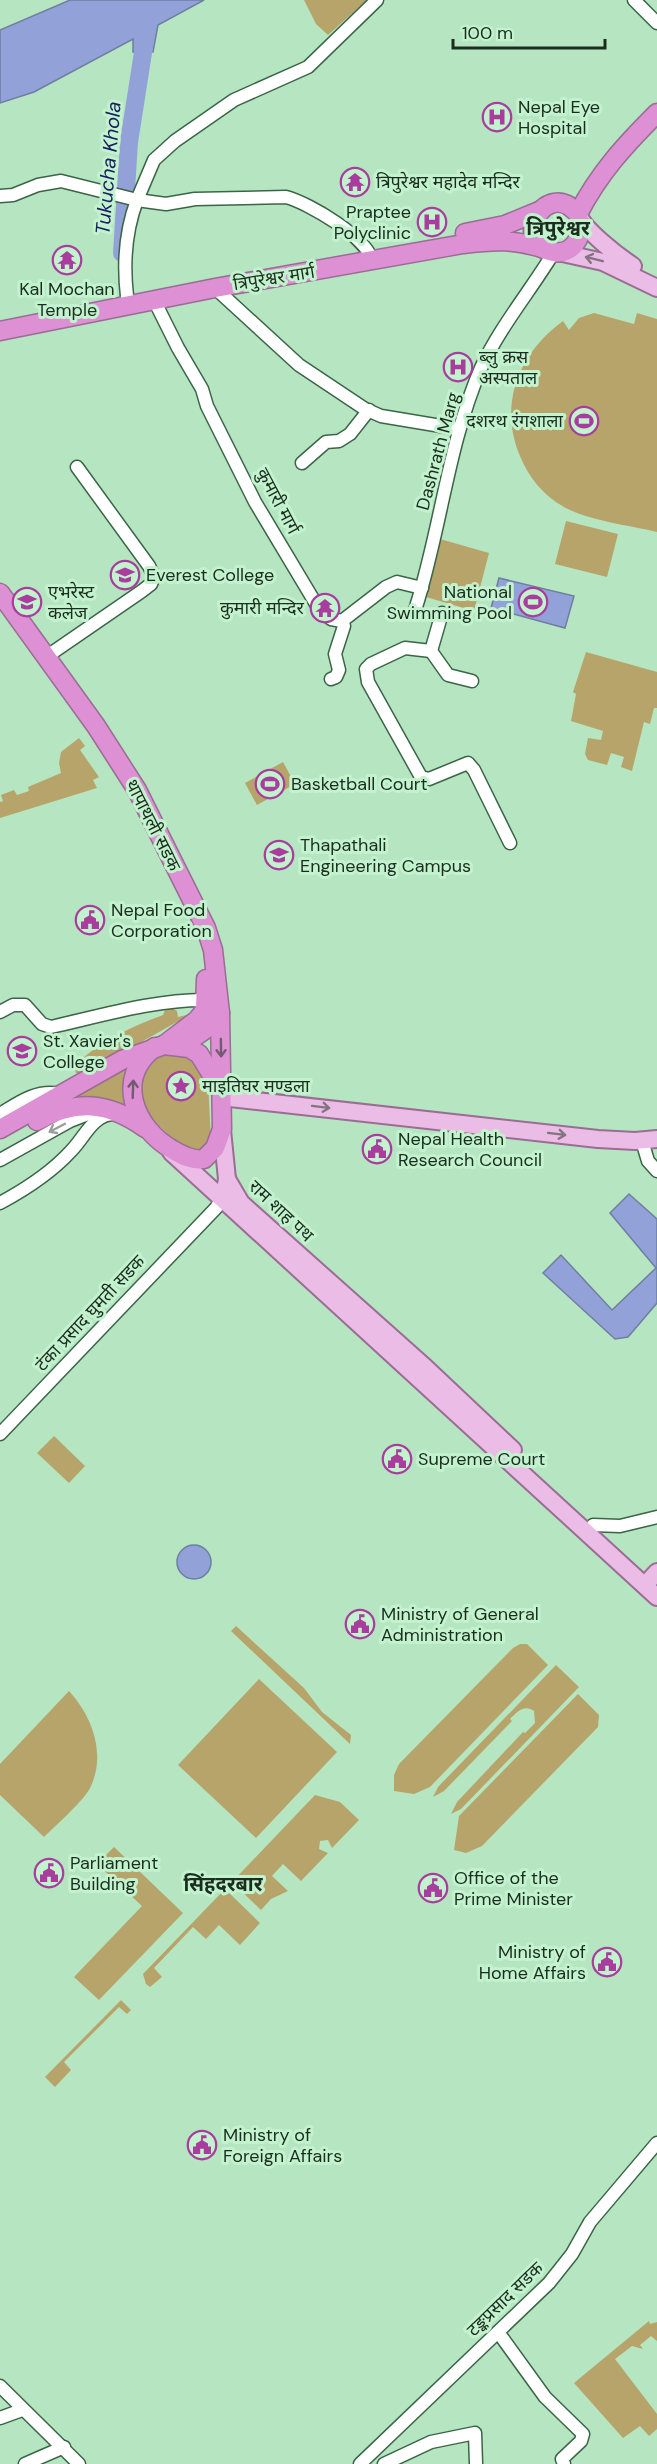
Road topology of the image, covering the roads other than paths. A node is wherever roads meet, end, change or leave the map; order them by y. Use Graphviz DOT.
graph roads {
  1 [pos="377,0"];
  2 [pos="634,0"];
  3 [pos="657,23"];
  4 [pos="657,113"];
  5 [pos="595,182"];
  6 [pos="0,196"];
  7 [pos="134,199"];
  8 [pos="557,203"];
  9 [pos="539,211"];
  10 [pos="580,218"];
  11 [pos="553,251"];
  12 [pos="371,257"];
  13 [pos="657,280"];
  14 [pos="215,288"];
  15 [pos="657,288"];
  16 [pos="127,296"];
  17 [pos="156,299"];
  18 [pos="0,321"];
  19 [pos="0,331"];
  20 [pos="369,410"];
  21 [pos="459,429"];
  22 [pos="302,463"];
  23 [pos="77,466"];
  24 [pos="422,588"];
  25 [pos="0,593"];
  26 [pos="416,607"];
  27 [pos="0,610"];
  28 [pos="442,613"];
  29 [pos="342,621"];
  30 [pos="430,651"];
  31 [pos="46,657"];
  32 [pos="331,679"];
  33 [pos="472,681"];
  34 [pos="510,843"];
  35 [pos="214,1006"];
  36 [pos="0,1012"];
  37 [pos="167,1046"];
  38 [pos="221,1093"];
  39 [pos="53,1098"];
  40 [pos="116,1112"];
  41 [pos="0,1114"];
  42 [pos="0,1129"];
  43 [pos="222,1129"];
  44 [pos="154,1136"];
  45 [pos="645,1140"];
  46 [pos="0,1142"];
  47 [pos="0,1160"];
  48 [pos="657,1171"];
  49 [pos="227,1179"];
  50 [pos="217,1195"];
  51 [pos="0,1203"];
  52 [pos="0,1434"];
  53 [pos="657,1517"];
  54 [pos="593,1525"];
  55 [pos="654,1586"];
  56 [pos="657,2144"];
  57 [pos="498,2332"];
  58 [pos="0,2386"];
  59 [pos="22,2410"];
  60 [pos="0,2418"];
  61 [pos="64,2447"];
  62 [pos="366,2462"];
  63 [pos="25,2464"];
  64 [pos="79,2464"];
  65 [pos="384,2464"];
  66 [pos="476,2464"];
  67 [pos="564,2464"];
  1 -- 7 [label="street"];
  2 -- 3 [label="street"];
  4 -- 5 [label="highway"];
  5 -- 8 [label="highway"];
  5 -- 10 [label="highway"];
  6 -- 7 [label="street"];
  7 -- 12 [label="street"];
  7 -- 16 [label="street"];
  8 -- 9 [label="highway"];
  8 -- 10 [label="highway"];
  9 -- 11 [label="highway"];
  9 -- 12 [label="highway, त्रिपुरेश्वर मार्ग"];
  10 -- 11 [label="highway"];
  10 -- 13 [label="main road"];
  11 -- 12 [label="highway, त्रिपुरेश्वर मार्ग"];
  15 -- 11 [label="main road, one-way"];
  11 -- 21 [label="street, Dashrath Marg"];
  12 -- 14 [label="highway, त्रिपुरेश्वर मार्ग"];
  12 -- 16 [label="highway, त्रिपुरेश्वर मार्ग"];
  14 -- 17 [label="highway, त्रिपुरेश्वर मार्ग"];
  14 -- 20 [label="street"];
  16 -- 18 [label="highway, त्रिपुरेश्वर मार्ग"];
  17 -- 19 [label="highway, त्रिपुरेश्वर मार्ग"];
  17 -- 29 [label="street, कुमारी मार्ग"];
  20 -- 21 [label="street"];
  20 -- 22 [label="street"];
  21 -- 24 [label="street, Dashrath Marg"];
  23 -- 31 [label="street"];
  24 -- 26 [label="street, Dashrath Marg"];
  24 -- 29 [label="street"];
  25 -- 31 [label="highway, थापाथली सडक"];
  27 -- 35 [label="highway, थापाथली सडक"];
  28 -- 30 [label="street"];
  29 -- 32 [label="street"];
  30 -- 33 [label="street"];
  30 -- 34 [label="street"];
  31 -- 35 [label="highway, थापाथली सडक"];
  35 -- 36 [label="street"];
  35 -- 37 [label="highway"];
  35 -- 38 [label="highway, थापाथली सडक, one-way"];
  37 -- 38 [label="highway"];
  37 -- 39 [label="highway"];
  44 -- 37 [label="highway, one-way"];
  38 -- 43 [label="highway"];
  38 -- 45 [label="main road, one-way"];
  39 -- 41 [label="street"];
  39 -- 42 [label="highway"];
  40 -- 44 [label="highway"];
  40 -- 46 [label="highway"];
  40 -- 47 [label="street, one-way"];
  40 -- 51 [label="street"];
  43 -- 44 [label="highway"];
  43 -- 49 [label="main road"];
  44 -- 50 [label="main road"];
  45 -- 48 [label="street"];
  49 -- 50 [label="main road, राम शाह पथ"];
  49 -- 54 [label="main road, राम शाह पथ"];
  50 -- 52 [label="street, टंका प्रसाद घुमती सडक"];
  50 -- 55 [label="main road, राम शाह पथ"];
  53 -- 54 [label="street"];
  54 -- 55 [label="main road, राम शाह पथ"];
  56 -- 57 [label="street, टङ्कप्रसाद सडक"];
  57 -- 62 [label="street, टङ्कप्रसाद सडक"];
  57 -- 67 [label="street"];
  58 -- 59 [label="street"];
  59 -- 60 [label="street"];
  59 -- 61 [label="street"];
  61 -- 63 [label="street"];
  61 -- 64 [label="street"];
  65 -- 66 [label="street"];
}
